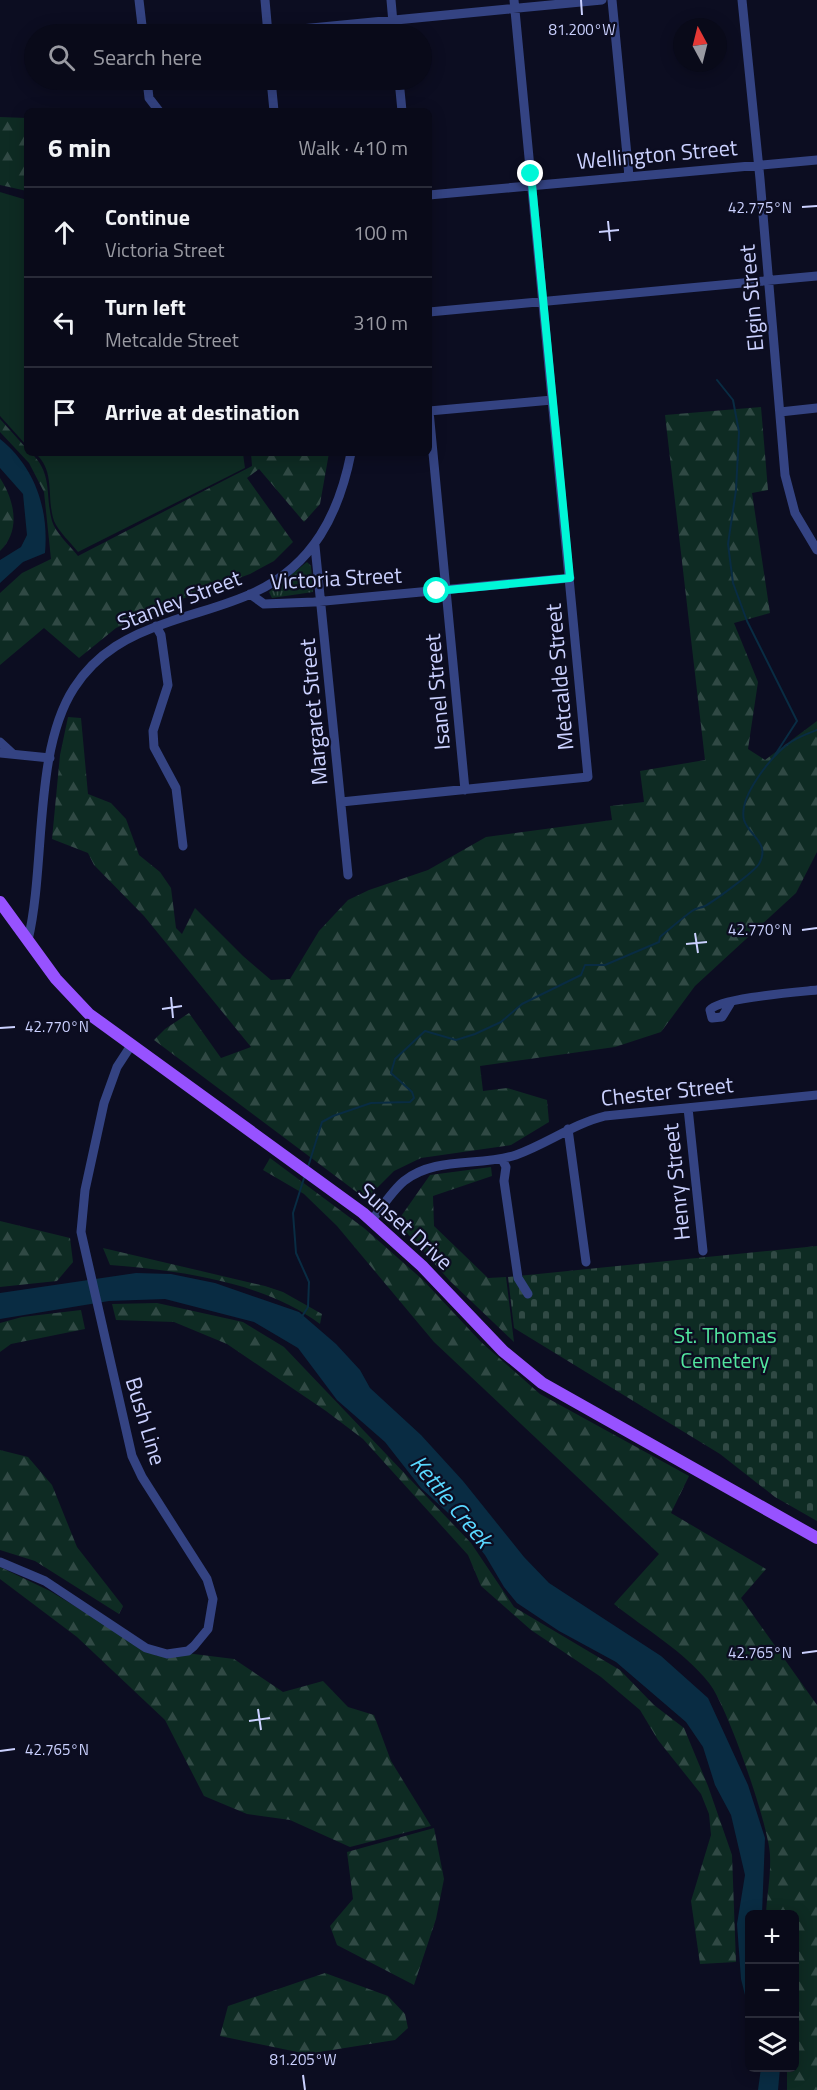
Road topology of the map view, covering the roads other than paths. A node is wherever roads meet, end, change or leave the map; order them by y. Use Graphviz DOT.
graph roads {
  1 [pos="139,0"];
  2 [pos="264,0"];
  3 [pos="391,0"];
  4 [pos="602,0"];
  5 [pos="612,0"];
  6 [pos="742,0"];
  7 [pos="514,4"];
  8 [pos="393,20"];
  9 [pos="142,24"];
  10 [pos="267,24"];
  11 [pos="357,24"];
  12 [pos="393,24"];
  13 [pos="148,90"];
  14 [pos="273,90"];
  15 [pos="400,90"];
  16 [pos="157,108"];
  17 [pos="274,108"];
  18 [pos="402,108"];
  19 [pos="817,160"];
  20 [pos="759,165"];
  21 [pos="629,176"];
  22 [pos="532,186"];
  23 [pos="432,195"];
  24 [pos="817,276"];
  25 [pos="769,280"];
  26 [pos="543,303"];
  27 [pos="432,312"];
  28 [pos="552,400"];
  29 [pos="817,408"];
  30 [pos="432,411"];
  31 [pos="780,412"];
  32 [pos="432,441"];
  33 [pos="350,456"];
  34 [pos="315,546"];
  35 [pos="817,550"];
  36 [pos="570,578"];
  37 [pos="447,590"];
  38 [pos="250,594"];
  39 [pos="322,602"];
  40 [pos="156,626"];
  41 [pos="0,742"];
  42 [pos="0,753"];
  43 [pos="12,753"];
  44 [pos="50,758"];
  45 [pos="465,790"];
  46 [pos="341,802"];
  47 [pos="183,846"];
  48 [pos="348,875"];
  49 [pos="0,902"];
  50 [pos="28,940"];
  51 [pos="817,990"];
  52 [pos="730,1004"];
  53 [pos="132,1044"];
  54 [pos="817,1095"];
  55 [pos="688,1108"];
  56 [pos="568,1129"];
  57 [pos="502,1159"];
  58 [pos="372,1220"];
  59 [pos="703,1251"];
  60 [pos="586,1262"];
  61 [pos="528,1294"];
  62 [pos="817,1538"];
  63 [pos="0,1563"];
  1 -- 9 [label="street"];
  2 -- 10 [label="street"];
  3 -- 8 [label="street"];
  4 -- 7 [label="street"];
  5 -- 21 [label="street"];
  6 -- 20 [label="street, Elgin Street"];
  7 -- 8 [label="street"];
  7 -- 22 [label="street, Metcalde Street"];
  8 -- 11 [label="street"];
  8 -- 12 [label="street"];
  13 -- 16 [label="street"];
  14 -- 17 [label="street"];
  15 -- 18 [label="street"];
  19 -- 20 [label="street, Wellington Street"];
  20 -- 21 [label="street, Wellington Street"];
  20 -- 25 [label="street, Elgin Street"];
  21 -- 22 [label="street, Wellington Street"];
  22 -- 23 [label="street, Wellington Street"];
  22 -- 26 [label="street, Metcalde Street"];
  24 -- 25 [label="street"];
  25 -- 26 [label="street"];
  25 -- 31 [label="street, Elgin Street"];
  26 -- 27 [label="street"];
  26 -- 28 [label="street, Metcalde Street"];
  28 -- 30 [label="street"];
  28 -- 36 [label="street, Metcalde Street"];
  29 -- 31 [label="street"];
  31 -- 35 [label="street, Elgin Street"];
  32 -- 37 [label="street, Isanel Street"];
  33 -- 34 [label="street, Stanley Street"];
  34 -- 38 [label="street, Stanley Street"];
  34 -- 39 [label="street, Margaret Street"];
  36 -- 37 [label="street, Victoria Street"];
  36 -- 45 [label="street, Metcalde Street"];
  37 -- 39 [label="street, Victoria Street"];
  37 -- 45 [label="street, Isanel Street"];
  38 -- 39 [label="street, Victoria Street"];
  38 -- 40 [label="street, Stanley Street"];
  39 -- 46 [label="street, Margaret Street"];
  40 -- 44 [label="street, Stanley Street"];
  40 -- 47 [label="street"];
  41 -- 43 [label="street"];
  42 -- 43 [label="street"];
  43 -- 44 [label="street"];
  44 -- 50 [label="street, Stanley Street"];
  45 -- 46 [label="street"];
  46 -- 48 [label="street, Margaret Street"];
  49 -- 50 [label="main road, Sunset Drive"];
  50 -- 53 [label="main road, Sunset Drive"];
  51 -- 52 [label="street"];
  53 -- 58 [label="main road, Sunset Drive"];
  53 -- 63 [label="street, Bush Line"];
  54 -- 55 [label="street, Chester Street"];
  55 -- 56 [label="street, Chester Street"];
  55 -- 59 [label="street, Henry Street"];
  56 -- 57 [label="street, Chester Street"];
  56 -- 60 [label="street"];
  57 -- 58 [label="street, Chester Street"];
  57 -- 61 [label="street"];
  58 -- 62 [label="main road, Sunset Drive"];
}
